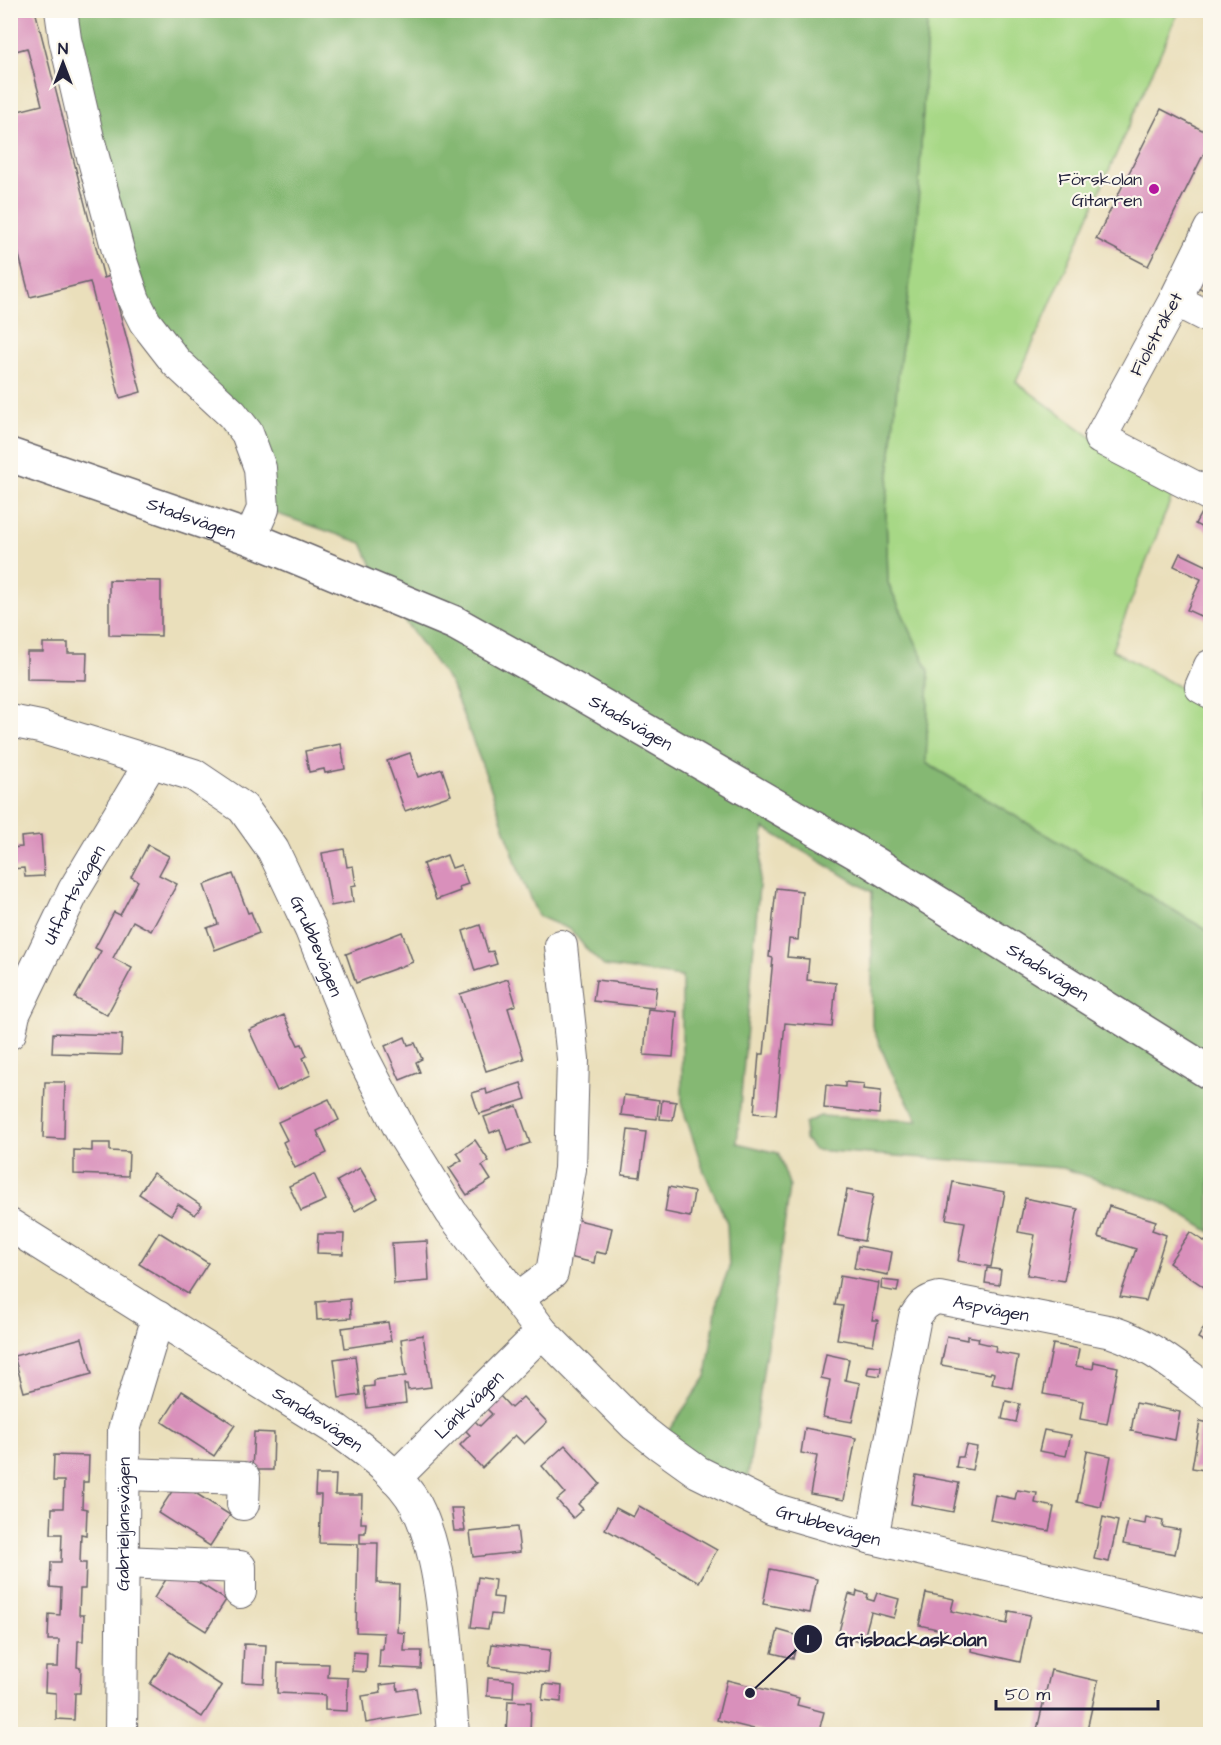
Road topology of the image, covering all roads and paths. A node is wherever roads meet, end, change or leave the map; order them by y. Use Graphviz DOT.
graph roads {
  1 [pos="61,10"];
  2 [pos="1210,229"];
  3 [pos="1175,300"];
  4 [pos="1210,318"];
  5 [pos="10,455"];
  6 [pos="1210,495"];
  7 [pos="250,538"];
  8 [pos="1210,666"];
  9 [pos="1210,692"];
  10 [pos="10,721"];
  11 [pos="151,762"];
  12 [pos="561,946"];
  13 [pos="12,1020"];
  14 [pos="1210,1073"];
  15 [pos="10,1225"];
  16 [pos="517,1299"];
  17 [pos="158,1317"];
  18 [pos="542,1332"];
  19 [pos="1210,1392"];
  20 [pos="124,1474"];
  21 [pos="395,1478"];
  22 [pos="243,1504"];
  23 [pos="872,1538"];
  24 [pos="123,1562"];
  25 [pos="240,1592"];
  26 [pos="1210,1617"];
  27 [pos="121,1734"];
  28 [pos="453,1734"];
  1 -- 7 [label="street"];
  2 -- 3 [label="street, Fiolstråket"];
  3 -- 4 [label="street"];
  3 -- 6 [label="street, Fiolstråket"];
  5 -- 7 [label="main road, Stadsvägen"];
  7 -- 14 [label="main road, Stadsvägen"];
  8 -- 9 [label="street"];
  10 -- 11 [label="street, Grubbevägen"];
  11 -- 13 [label="street, Utfartsvägen"];
  11 -- 16 [label="street, Grubbevägen"];
  12 -- 16 [label="street"];
  15 -- 17 [label="street, Sandåsvägen"];
  16 -- 18 [label="street, Grubbevägen"];
  17 -- 20 [label="street, Gabrieljansvägen"];
  17 -- 21 [label="street, Sandåsvägen"];
  18 -- 21 [label="street, Länkvägen"];
  18 -- 23 [label="street, Grubbevägen"];
  19 -- 23 [label="street, Aspvägen"];
  20 -- 22 [label="street"];
  20 -- 24 [label="street, Gabrieljansvägen"];
  21 -- 28 [label="street, Sandåsvägen"];
  23 -- 26 [label="street, Grubbevägen"];
  24 -- 25 [label="street"];
  24 -- 27 [label="street, Gabrieljansvägen"];
}
